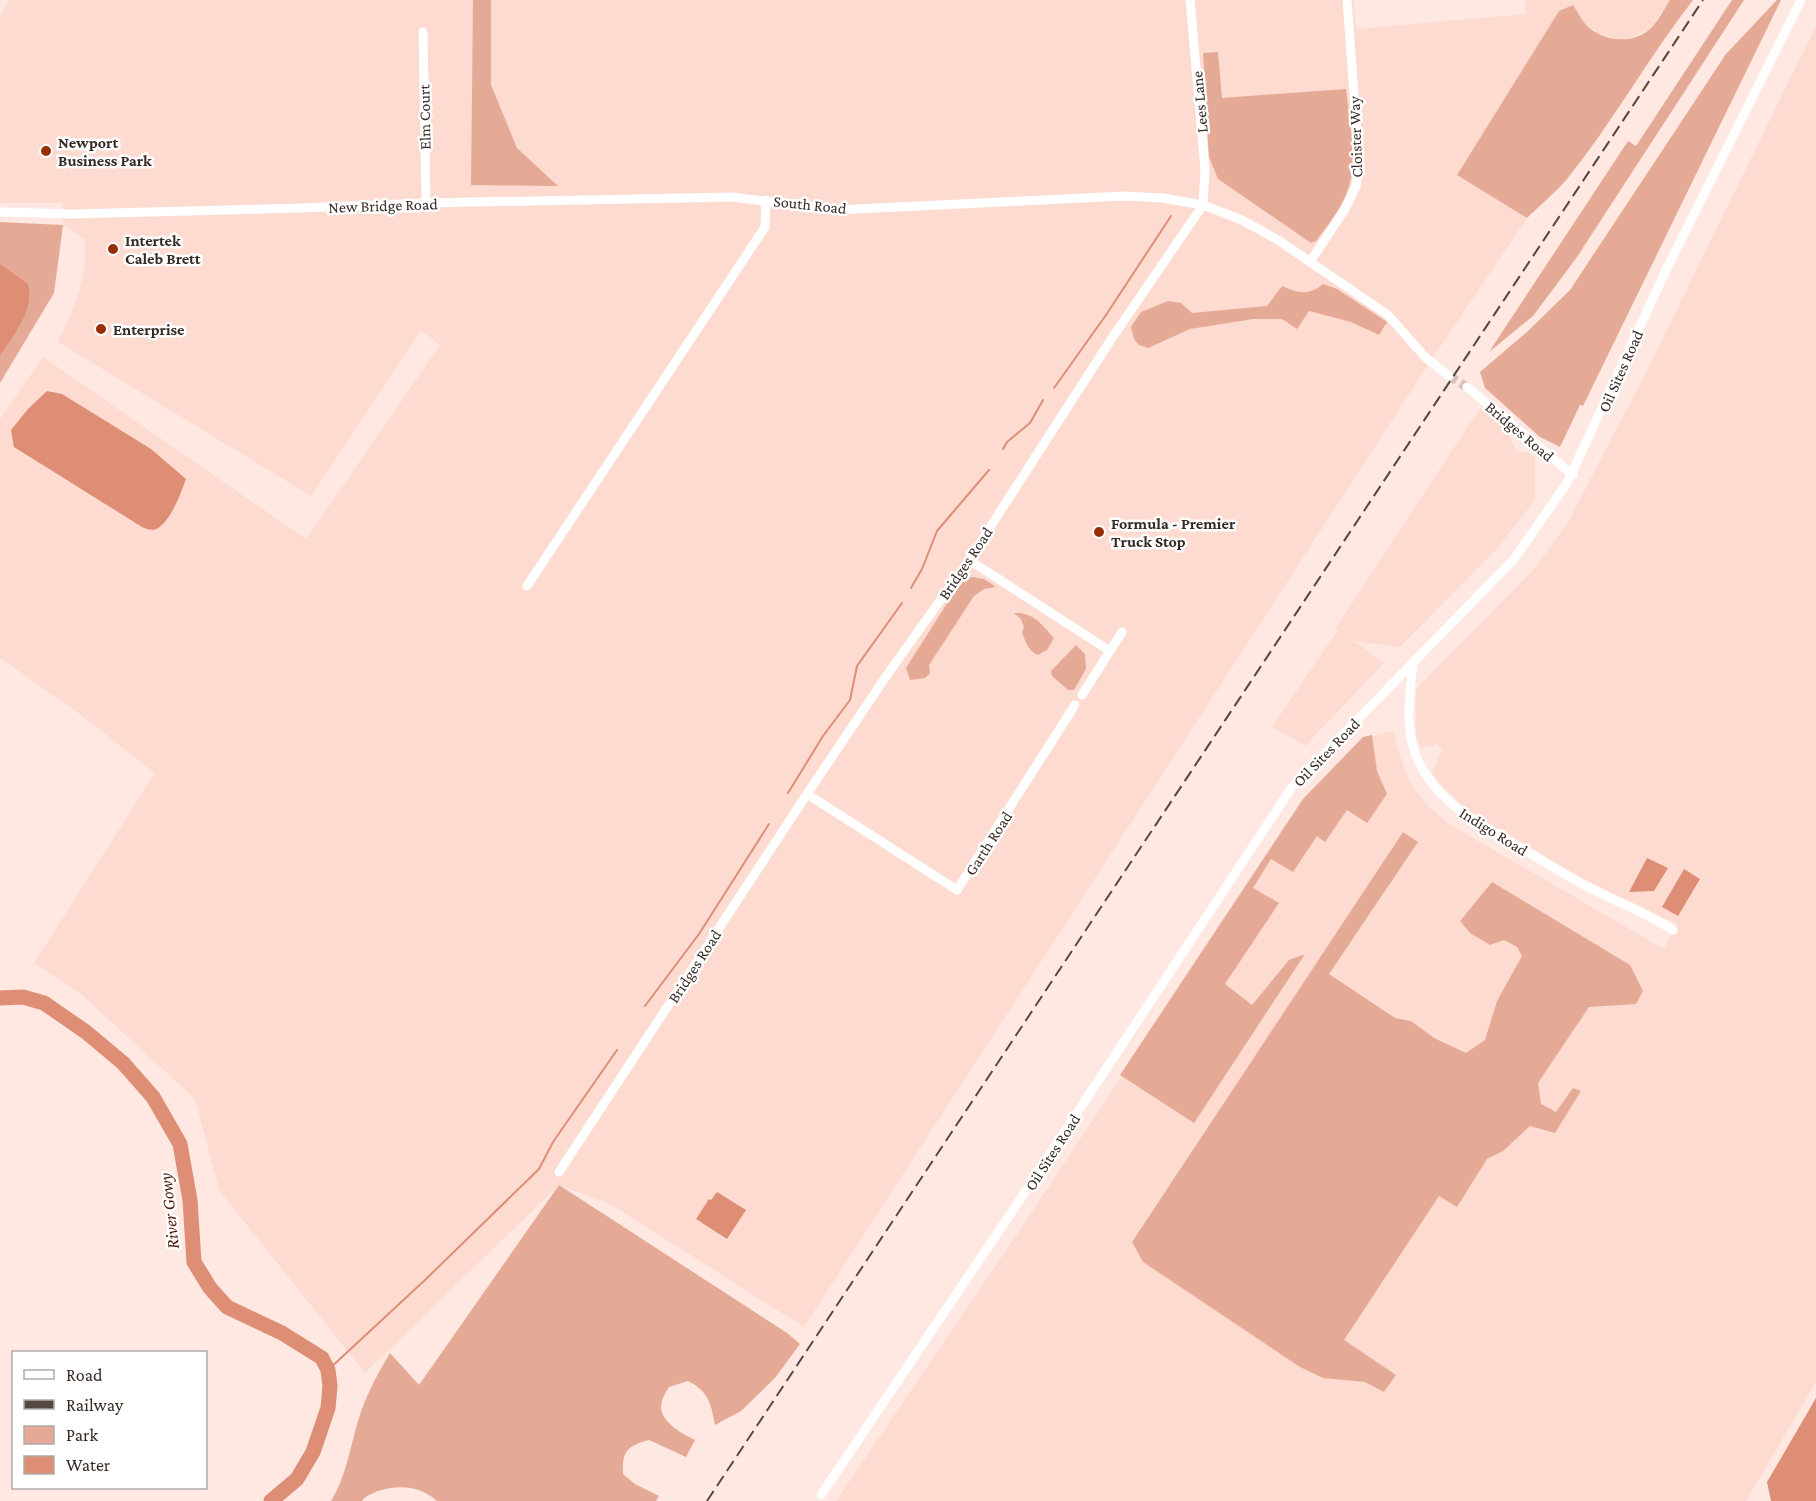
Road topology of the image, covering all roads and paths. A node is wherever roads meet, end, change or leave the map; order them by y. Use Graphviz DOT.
graph roads {
  1 [pos="1190,0"];
  2 [pos="1347,0"];
  3 [pos="1801,0"];
  4 [pos="423,32"];
  5 [pos="766,200"];
  6 [pos="426,202"];
  7 [pos="1203,205"];
  8 [pos="0,212"];
  9 [pos="1310,262"];
  10 [pos="1449,376"];
  11 [pos="1467,387"];
  12 [pos="1573,475"];
  13 [pos="969,560"];
  14 [pos="527,586"];
  15 [pos="1122,632"];
  16 [pos="1110,651"];
  17 [pos="1413,663"];
  18 [pos="1082,695"];
  19 [pos="1075,705"];
  20 [pos="807,794"];
  21 [pos="1673,930"];
  22 [pos="559,1172"];
  23 [pos="821,1495"];
  1 -- 7 [label="street, Lees Lane"];
  2 -- 9 [label="street, Cloister Way"];
  3 -- 12 [label="street, Oil Sites Road"];
  4 -- 6 [label="street, Elm Court"];
  5 -- 6 [label="street, New Bridge Road"];
  5 -- 7 [label="street, South Road"];
  5 -- 14 [label="street, South Road"];
  6 -- 8 [label="street, New Bridge Road"];
  7 -- 9 [label="street"];
  7 -- 13 [label="street, Bridges Road"];
  9 -- 10 [label="street"];
  11 -- 12 [label="street, Bridges Road"];
  12 -- 17 [label="street, Oil Sites Road"];
  13 -- 16 [label="street"];
  13 -- 20 [label="street, Bridges Road"];
  15 -- 16 [label="street"];
  16 -- 18 [label="street"];
  17 -- 21 [label="street, Indigo Road"];
  17 -- 23 [label="street, Oil Sites Road"];
  19 -- 20 [label="street, Garth Road"];
  20 -- 22 [label="street, Bridges Road"];
}
